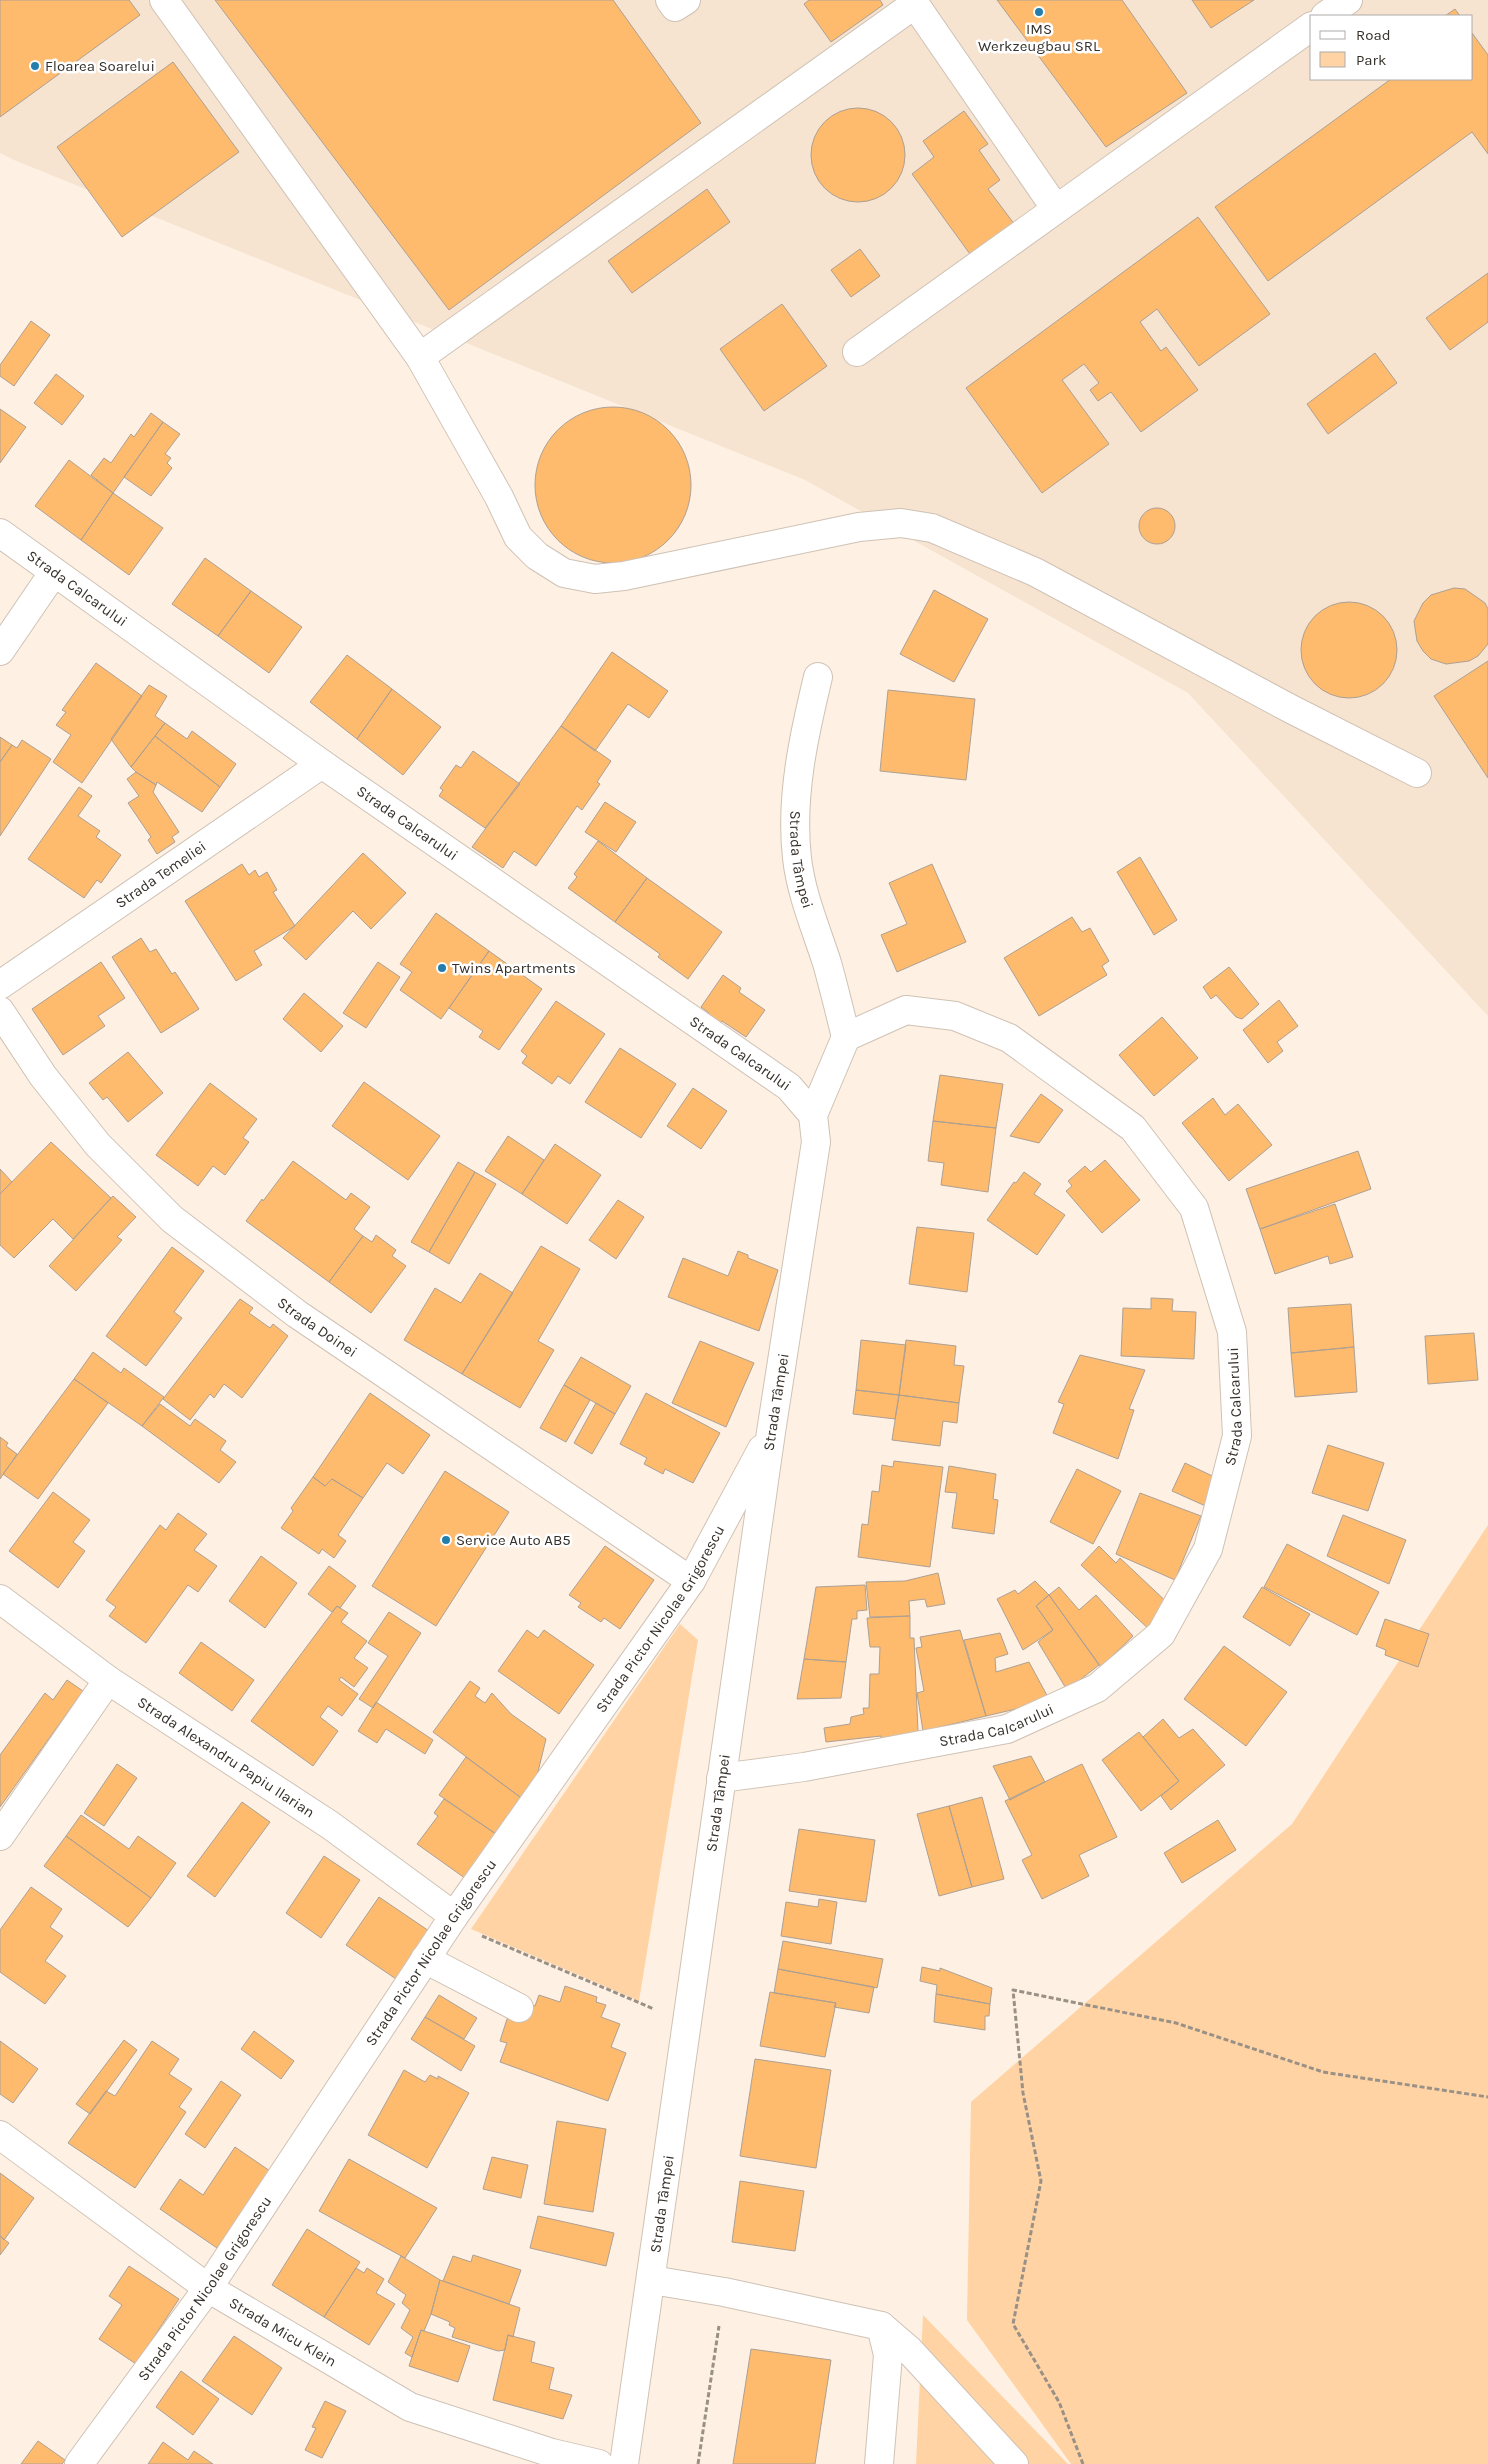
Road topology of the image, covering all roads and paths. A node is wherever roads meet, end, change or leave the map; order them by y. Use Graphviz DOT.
graph roads {
  1 [pos="164,0"];
  2 [pos="670,0"];
  3 [pos="686,0"];
  4 [pos="1348,0"];
  5 [pos="913,2"];
  6 [pos="1326,15"];
  7 [pos="1310,27"];
  8 [pos="1056,209"];
  9 [pos="857,352"];
  10 [pos="420,357"];
  11 [pos="0,533"];
  12 [pos="54,572"];
  13 [pos="0,651"];
  14 [pos="818,677"];
  15 [pos="322,764"];
  16 [pos="1417,773"];
  17 [pos="3,978"];
  18 [pos="0,1011"];
  19 [pos="846,1037"];
  20 [pos="813,1115"];
  21 [pos="770,1432"];
  22 [pos="692,1581"];
  23 [pos="0,1599"];
  24 [pos="108,1680"];
  25 [pos="721,1778"];
  26 [pos="0,1836"];
  27 [pos="454,1916"];
  28 [pos="425,1959"];
  29 [pos="519,2008"];
  30 [pos="687,2023"];
  31 [pos="1488,2097"];
  32 [pos="0,2135"];
  33 [pos="652,2280"];
  34 [pos="208,2288"];
  35 [pos="724,2292"];
  36 [pos="881,2326"];
  37 [pos="79,2464"];
  38 [pos="599,2464"];
  39 [pos="624,2464"];
  40 [pos="698,2464"];
  41 [pos="879,2464"];
  42 [pos="1014,2464"];
  43 [pos="1083,2464"];
  1 -- 10 [label="street"];
  2 -- 3 [label="street"];
  4 -- 6 [label="street"];
  5 -- 8 [label="street"];
  5 -- 10 [label="street"];
  7 -- 8 [label="street"];
  8 -- 9 [label="street"];
  10 -- 16 [label="street"];
  11 -- 12 [label="street, Strada Calcarului"];
  12 -- 13 [label="street"];
  12 -- 15 [label="street, Strada Calcarului"];
  14 -- 19 [label="street, Strada Tâmpei"];
  15 -- 17 [label="street, Strada Temeliei"];
  15 -- 20 [label="street, Strada Calcarului"];
  18 -- 22 [label="street, Strada Doinei"];
  19 -- 20 [label="street"];
  19 -- 25 [label="street, Strada Calcarului"];
  20 -- 21 [label="street, Strada Tâmpei"];
  21 -- 22 [label="street, Strada Pictor Nicolae Grigorescu"];
  21 -- 25 [label="street, Strada Tâmpei"];
  22 -- 27 [label="street, Strada Pictor Nicolae Grigorescu"];
  23 -- 24 [label="street, Strada Alexandru Papiu Ilarian"];
  24 -- 26 [label="street"];
  24 -- 27 [label="street, Strada Alexandru Papiu Ilarian"];
  25 -- 30 [label="street, Strada Tâmpei"];
  27 -- 28 [label="street, Strada Pictor Nicolae Grigorescu"];
  27 -- 30 [label="path"];
  28 -- 29 [label="street"];
  28 -- 34 [label="street, Strada Pictor Nicolae Grigorescu"];
  30 -- 33 [label="street, Strada Tâmpei"];
  31 -- 43 [label="path"];
  32 -- 34 [label="street, Strada Micu Klein"];
  33 -- 35 [label="street"];
  33 -- 39 [label="street, Strada Tâmpei"];
  34 -- 37 [label="street, Strada Pictor Nicolae Grigorescu"];
  34 -- 38 [label="street, Strada Micu Klein"];
  35 -- 36 [label="street"];
  35 -- 40 [label="path"];
  36 -- 41 [label="street"];
  36 -- 42 [label="street"];
}
